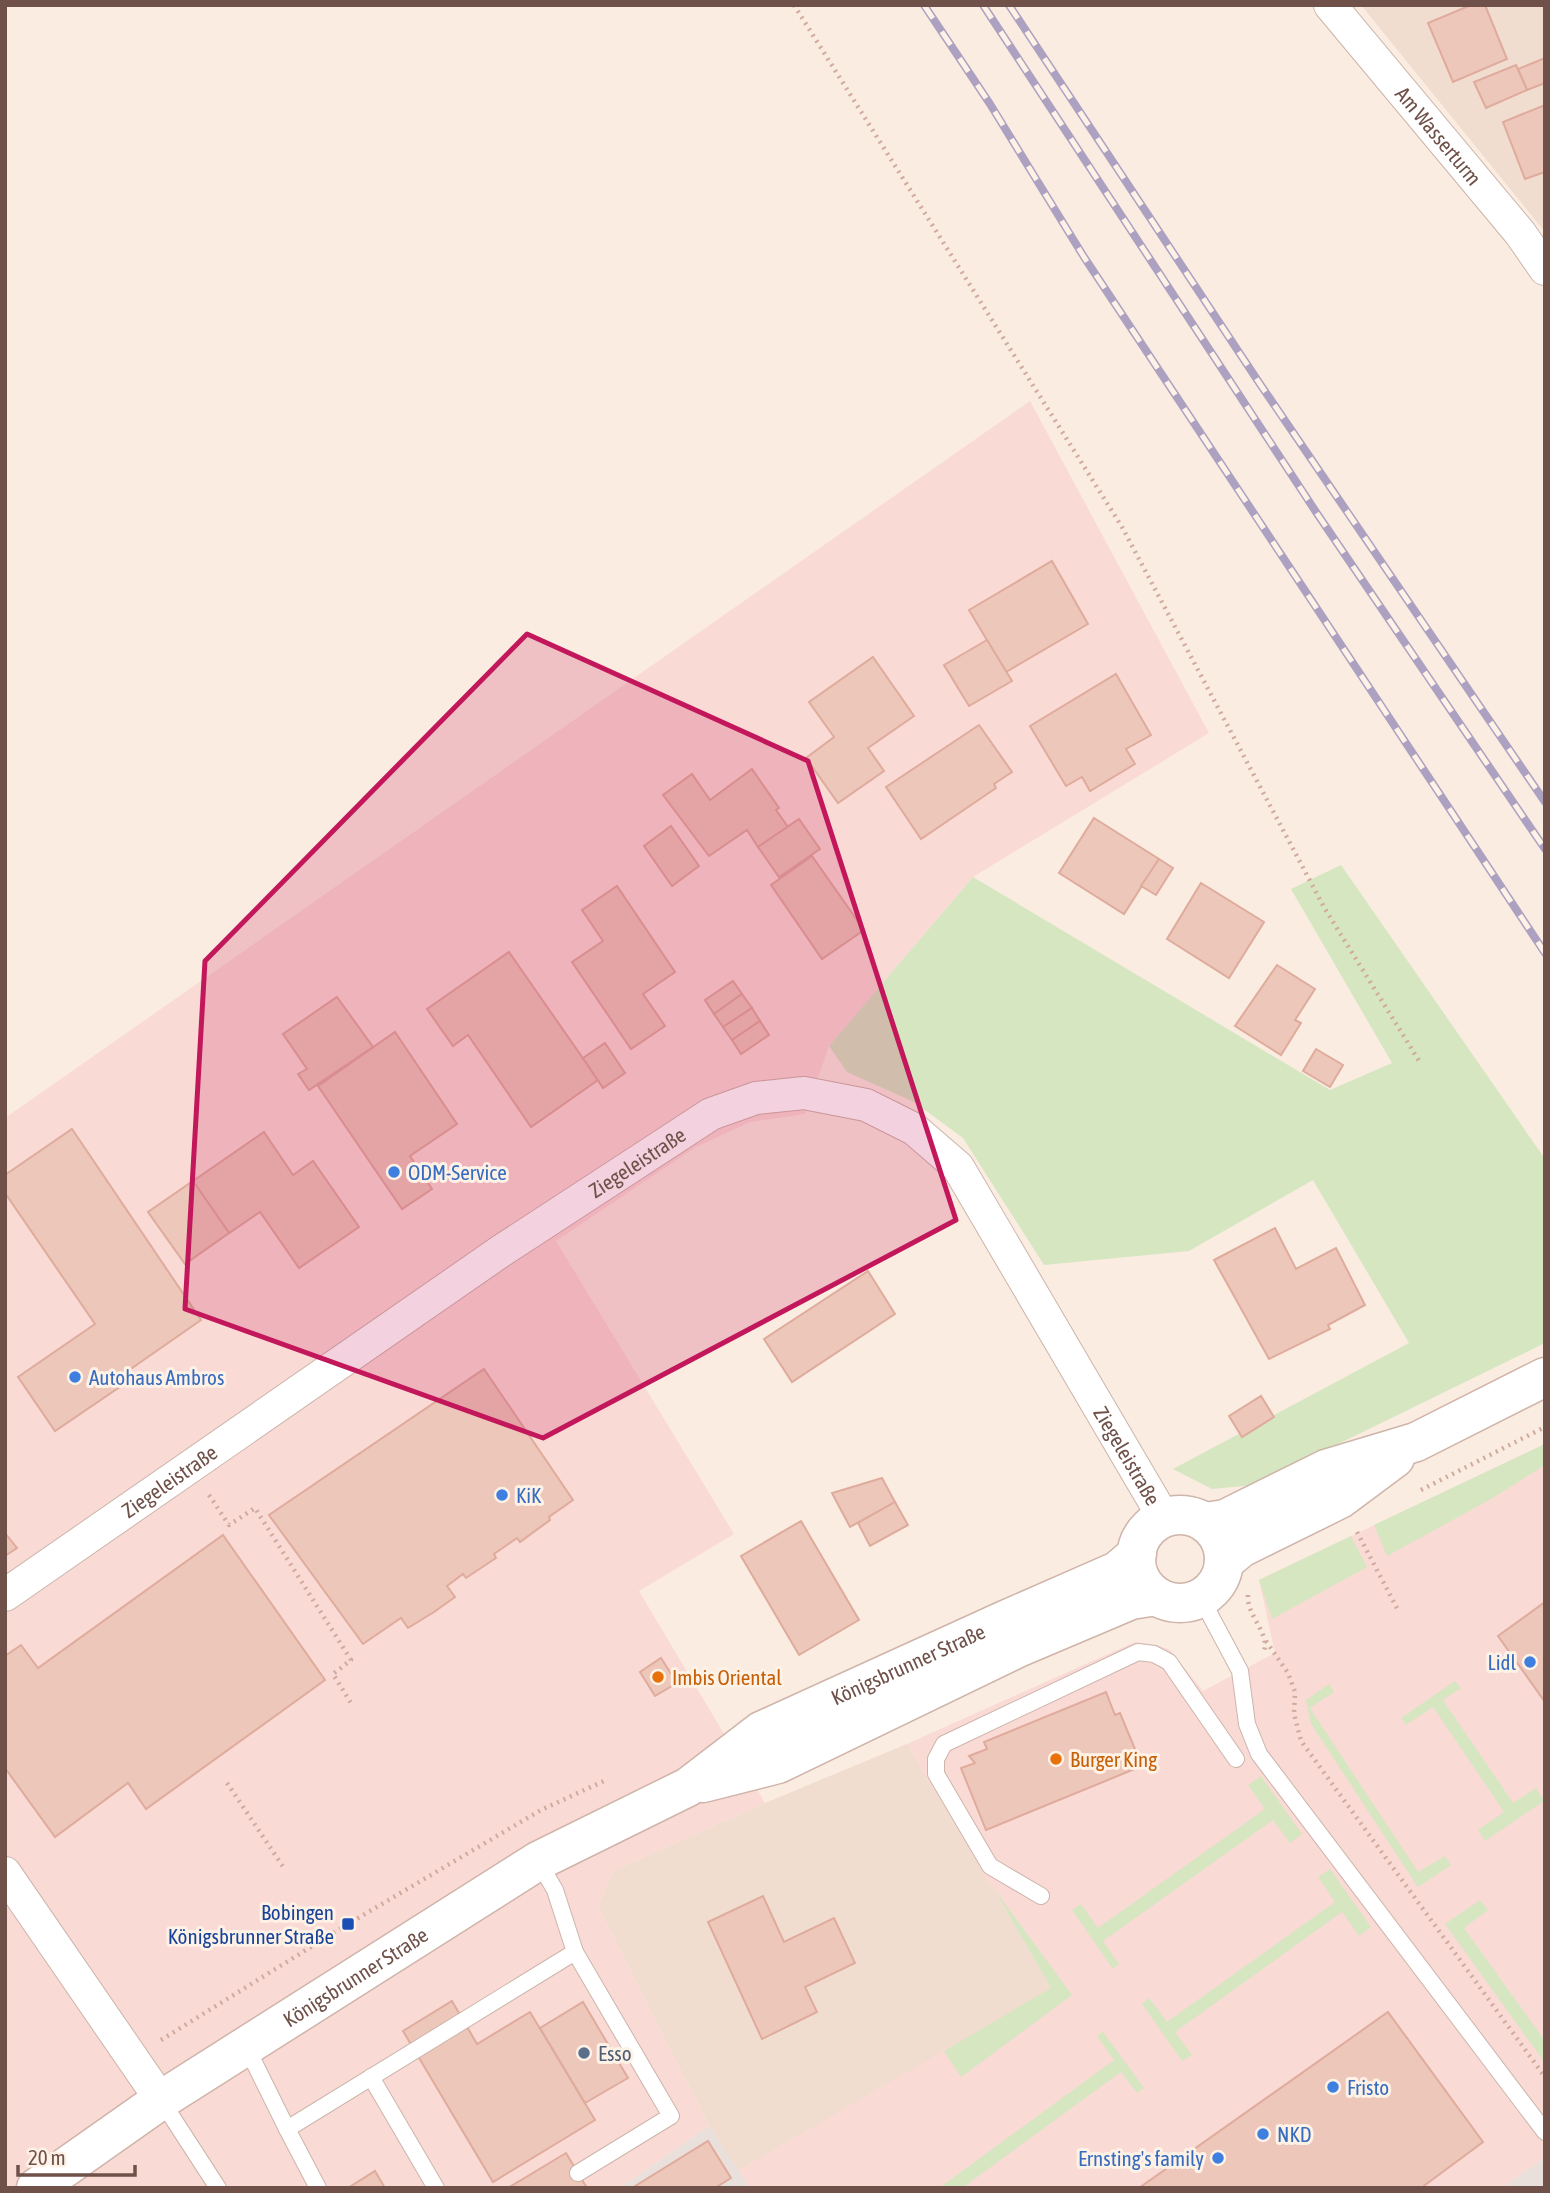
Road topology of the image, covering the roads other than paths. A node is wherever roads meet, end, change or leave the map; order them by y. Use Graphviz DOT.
graph roads {
  1 [pos="1330,5"];
  2 [pos="1545,270"];
  3 [pos="1545,1377"];
  4 [pos="1416,1442"];
  5 [pos="1164,1518"];
  6 [pos="1205,1522"];
  7 [pos="1137,1554"];
  8 [pos="1224,1562"];
  9 [pos="5,1595"];
  10 [pos="1156,1596"];
  11 [pos="1201,1598"];
  12 [pos="1236,1759"];
  13 [pos="688,1787"];
  14 [pos="538,1861"];
  15 [pos="5,1872"];
  16 [pos="1041,1896"];
  17 [pos="575,1952"];
  18 [pos="246,2046"];
  19 [pos="371,2077"];
  20 [pos="161,2099"];
  21 [pos="287,2129"];
  22 [pos="1545,2132"];
  23 [pos="578,2173"];
  24 [pos="36,2188"];
  25 [pos="218,2188"];
  26 [pos="318,2188"];
  27 [pos="436,2188"];
  1 -- 2 [label="street, Am Wasserturm"];
  3 -- 4 [label="street"];
  4 -- 6 [label="street"];
  4 -- 8 [label="street"];
  5 -- 6 [label="street"];
  5 -- 7 [label="street"];
  5 -- 9 [label="street, Ziegeleistraße"];
  6 -- 8 [label="street"];
  7 -- 10 [label="street"];
  7 -- 13 [label="street, Königsbrunner Straße"];
  8 -- 11 [label="street"];
  10 -- 11 [label="street"];
  10 -- 13 [label="street, Königsbrunner Straße"];
  11 -- 22 [label="lane"];
  12 -- 16 [label="lane"];
  13 -- 14 [label="street, Königsbrunner Straße"];
  14 -- 17 [label="lane"];
  14 -- 18 [label="street, Königsbrunner Straße"];
  15 -- 20 [label="street"];
  17 -- 19 [label="lane"];
  17 -- 23 [label="lane"];
  18 -- 20 [label="street, Königsbrunner Straße"];
  18 -- 21 [label="lane"];
  19 -- 21 [label="lane"];
  19 -- 27 [label="lane"];
  20 -- 24 [label="street, Königsbrunner Straße"];
  20 -- 25 [label="lane"];
  21 -- 26 [label="lane"];
}
